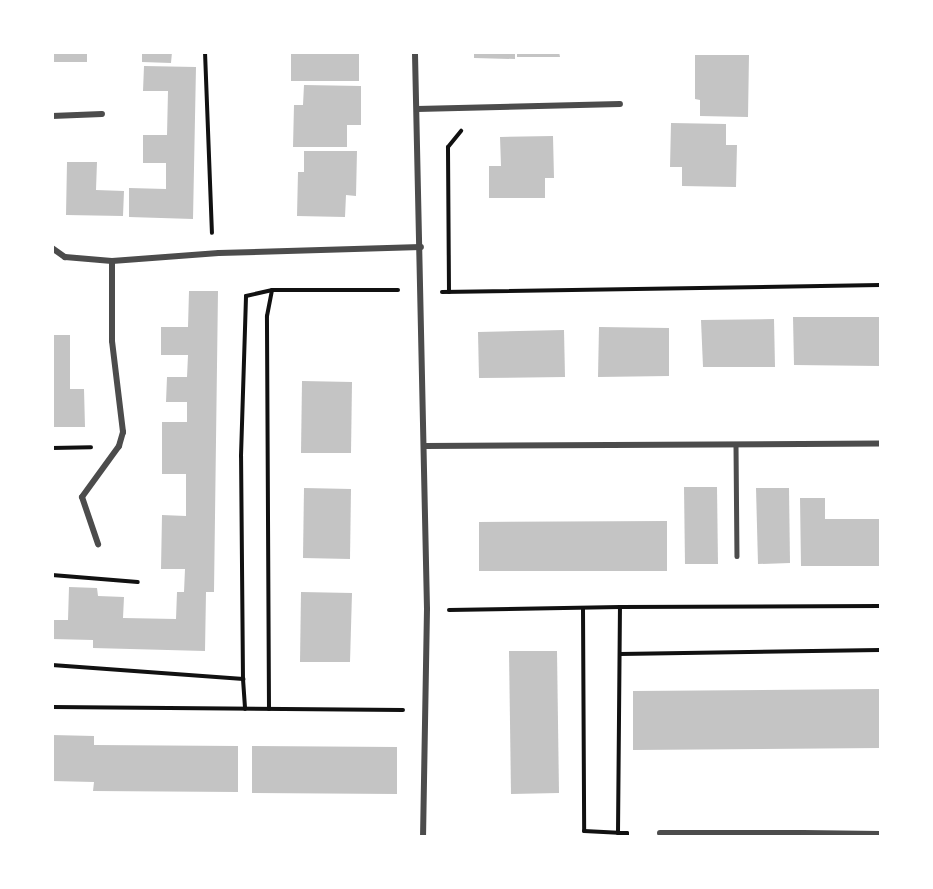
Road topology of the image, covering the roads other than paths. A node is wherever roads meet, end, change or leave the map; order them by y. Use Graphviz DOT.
graph roads {
  1 [pos="416,54"];
  2 [pos="620,104"];
  3 [pos="417,109"];
  4 [pos="102,114"];
  5 [pos="52,116"];
  6 [pos="421,247"];
  7 [pos="52,248"];
  8 [pos="112,261"];
  9 [pos="880,444"];
  10 [pos="736,445"];
  11 [pos="424,446"];
  12 [pos="98,544"];
  13 [pos="737,556"];
  14 [pos="660,833"];
  15 [pos="880,834"];
  16 [pos="803,835"];
  17 [pos="423,837"];
  1 -- 3 [label="street"];
  2 -- 3 [label="street"];
  3 -- 6 [label="street"];
  4 -- 5 [label="street"];
  6 -- 8 [label="street"];
  6 -- 11 [label="street"];
  7 -- 8 [label="street"];
  8 -- 12 [label="street"];
  9 -- 10 [label="street"];
  10 -- 11 [label="street"];
  10 -- 13 [label="lane"];
  11 -- 17 [label="street"];
  14 -- 16 [label="street"];
  15 -- 16 [label="street"];
}
